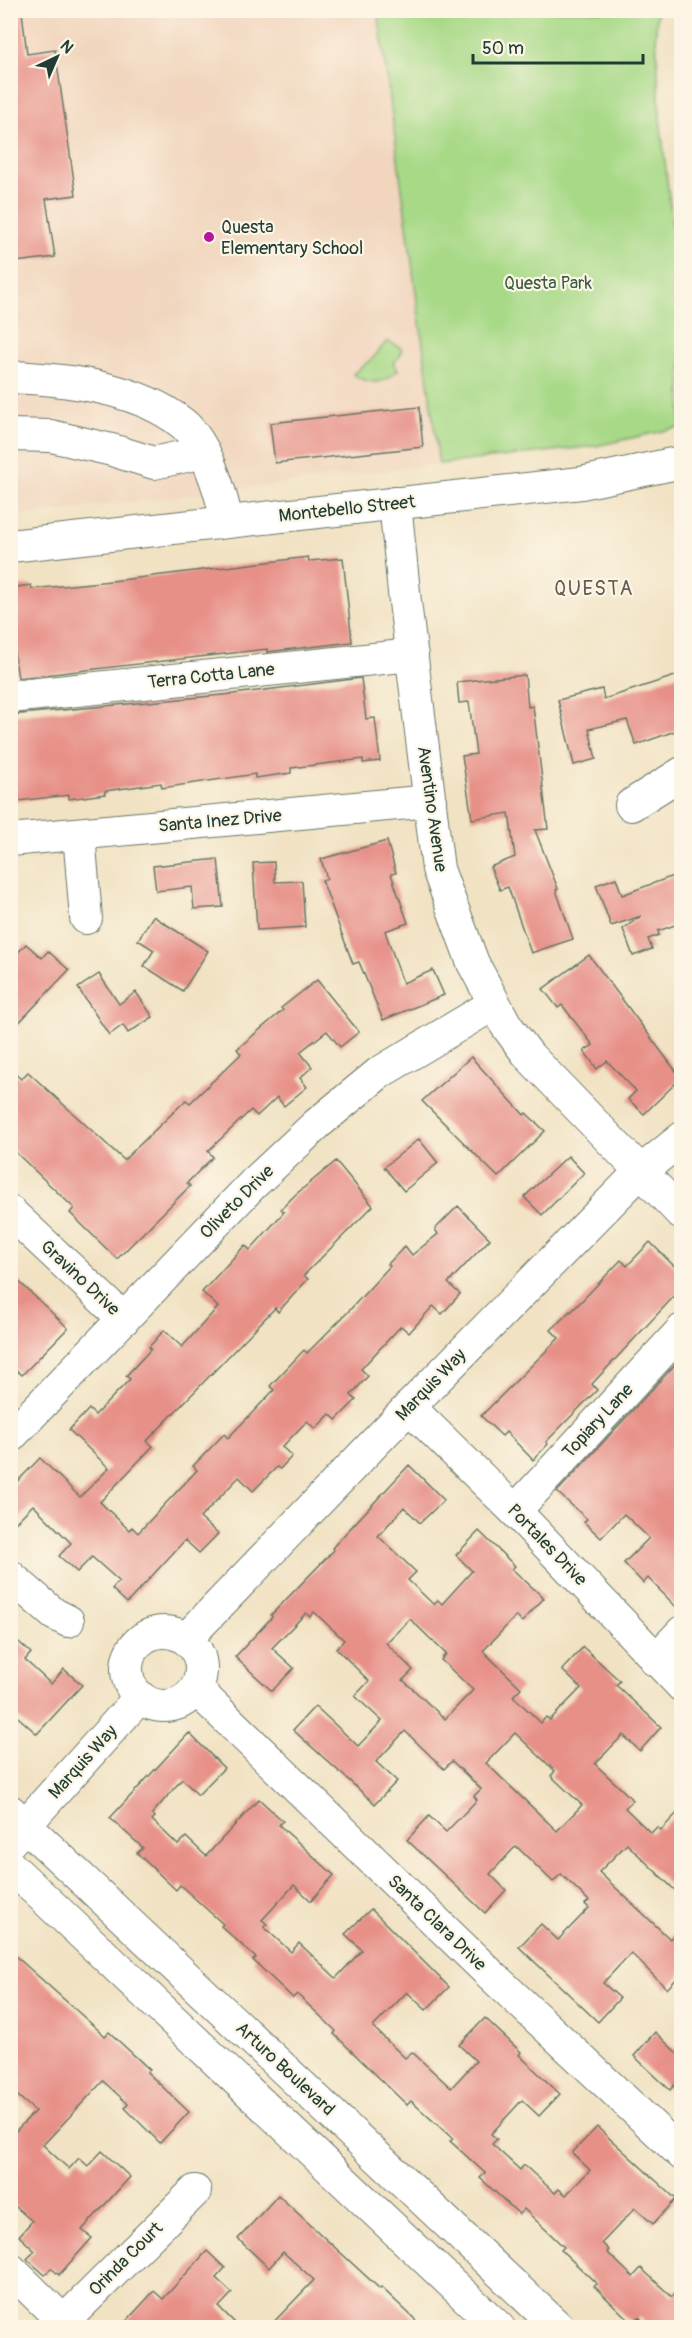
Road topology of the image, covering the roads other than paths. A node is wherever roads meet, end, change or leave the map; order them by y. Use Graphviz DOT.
graph roads {
  1 [pos="10,377"];
  2 [pos="10,435"];
  3 [pos="204,452"];
  4 [pos="681,462"];
  5 [pos="395,503"];
  6 [pos="227,522"];
  7 [pos="10,546"];
  8 [pos="411,655"];
  9 [pos="10,697"];
  10 [pos="681,773"];
  11 [pos="430,801"];
  12 [pos="631,805"];
  13 [pos="79,834"];
  14 [pos="10,840"];
  15 [pos="86,918"];
  16 [pos="494,1004"];
  17 [pos="681,1138"];
  18 [pos="640,1173"];
  19 [pos="10,1212"];
  20 [pos="681,1214"];
  21 [pos="124,1319"];
  22 [pos="681,1330"];
  23 [pos="408,1407"];
  24 [pos="10,1437"];
  25 [pos="514,1510"];
  26 [pos="10,1576"];
  27 [pos="68,1622"];
  28 [pos="681,1632"];
  29 [pos="186,1639"];
  30 [pos="656,1660"];
  31 [pos="681,1686"];
  32 [pos="196,1689"];
  33 [pos="140,1697"];
  34 [pos="16,1826"];
  35 [pos="10,1866"];
  36 [pos="678,2142"];
  37 [pos="195,2191"];
  38 [pos="10,2269"];
  39 [pos="60,2324"];
  40 [pos="499,2328"];
  41 [pos="559,2328"];
  1 -- 3 [label="street"];
  2 -- 3 [label="street"];
  3 -- 6 [label="street"];
  4 -- 5 [label="street, Montebello Street"];
  5 -- 6 [label="street, Montebello Street"];
  5 -- 8 [label="street, Aventino Avenue"];
  6 -- 7 [label="street, Montebello Street"];
  8 -- 9 [label="street, Terra Cotta Lane"];
  8 -- 11 [label="street, Aventino Avenue"];
  10 -- 12 [label="street"];
  11 -- 13 [label="street, Santa Inez Drive"];
  11 -- 16 [label="street, Aventino Avenue"];
  13 -- 14 [label="street, Santa Inez Drive"];
  13 -- 15 [label="street"];
  16 -- 18 [label="street, Aventino Avenue"];
  16 -- 21 [label="street, Oliveto Drive"];
  17 -- 18 [label="street, Marquis Way"];
  18 -- 20 [label="street, Aventino Avenue"];
  18 -- 23 [label="street, Marquis Way"];
  19 -- 21 [label="street, Gravino Drive"];
  21 -- 24 [label="street, Oliveto Drive"];
  22 -- 25 [label="street, Topiary Lane"];
  23 -- 25 [label="street, Portales Drive"];
  23 -- 29 [label="street, Marquis Way"];
  25 -- 30 [label="street, Portales Drive"];
  26 -- 27 [label="street"];
  28 -- 30 [label="street"];
  29 -- 32 [label="street"];
  29 -- 33 [label="street"];
  30 -- 31 [label="street, Portales Drive"];
  32 -- 33 [label="street"];
  32 -- 36 [label="street, Santa Clara Drive"];
  33 -- 34 [label="street, Marquis Way"];
  34 -- 41 [label="street, Arturo Boulevard"];
  35 -- 40 [label="street"];
  37 -- 39 [label="street, Orinda Court"];
  38 -- 39 [label="street"];
}
